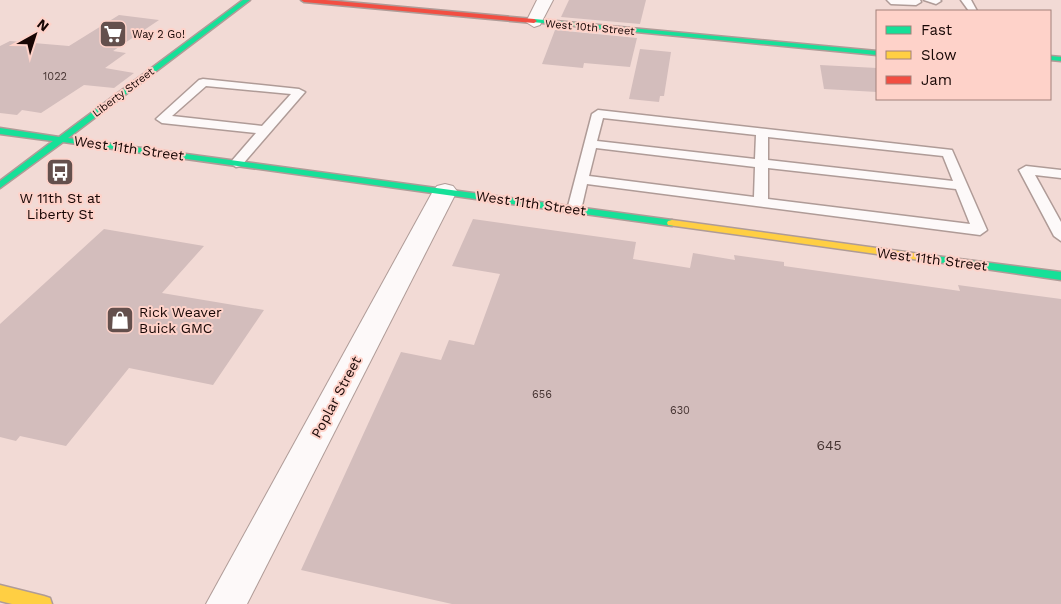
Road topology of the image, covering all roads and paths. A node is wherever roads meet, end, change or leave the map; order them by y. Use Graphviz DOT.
graph roads {
  1 [pos="247,0"];
  2 [pos="304,0"];
  3 [pos="422,0"];
  4 [pos="915,0"];
  5 [pos="929,0"];
  6 [pos="936,0"];
  7 [pos="891,1"];
  8 [pos="540,11"];
  9 [pos="815,42"];
  10 [pos="876,42"];
  11 [pos="876,53"];
  12 [pos="265,130"];
  13 [pos="0,131"];
  14 [pos="762,133"];
  15 [pos="61,139"];
  16 [pos="590,144"];
  17 [pos="236,162"];
  18 [pos="762,163"];
  19 [pos="1061,174"];
  20 [pos="582,179"];
  21 [pos="0,185"];
  22 [pos="962,186"];
  23 [pos="445,191"];
  24 [pos="761,202"];
  25 [pos="574,210"];
  26 [pos="1061,236"];
  27 [pos="1061,276"];
  28 [pos="0,592"];
  29 [pos="44,604"];
  30 [pos="226,604"];
  1 -- 15 [label="street, Liberty Street"];
  2 -- 8 [label="street, West 10th Street"];
  3 -- 8 [label="street, West 10th Street"];
  4 -- 7 [label="lane"];
  5 -- 6 [label="lane"];
  8 -- 9 [label="street, West 10th Street"];
  9 -- 10 [label="street, West 10th Street"];
  9 -- 11 [label="street, West 10th Street"];
  12 -- 12 [label="lane"];
  12 -- 17 [label="lane"];
  13 -- 15 [label="street, West 11th Street"];
  14 -- 16 [label="lane"];
  14 -- 18 [label="lane"];
  14 -- 22 [label="lane"];
  15 -- 17 [label="street, West 11th Street"];
  15 -- 21 [label="street, Liberty Street"];
  16 -- 18 [label="lane"];
  16 -- 20 [label="lane"];
  17 -- 23 [label="street, West 11th Street"];
  18 -- 22 [label="lane"];
  18 -- 24 [label="lane"];
  19 -- 26 [label="lane"];
  20 -- 24 [label="lane"];
  20 -- 25 [label="lane"];
  22 -- 24 [label="lane"];
  23 -- 25 [label="street, West 11th Street"];
  23 -- 30 [label="street, Poplar Street"];
  25 -- 27 [label="street, West 11th Street"];
  28 -- 29 [label="street"];
}
